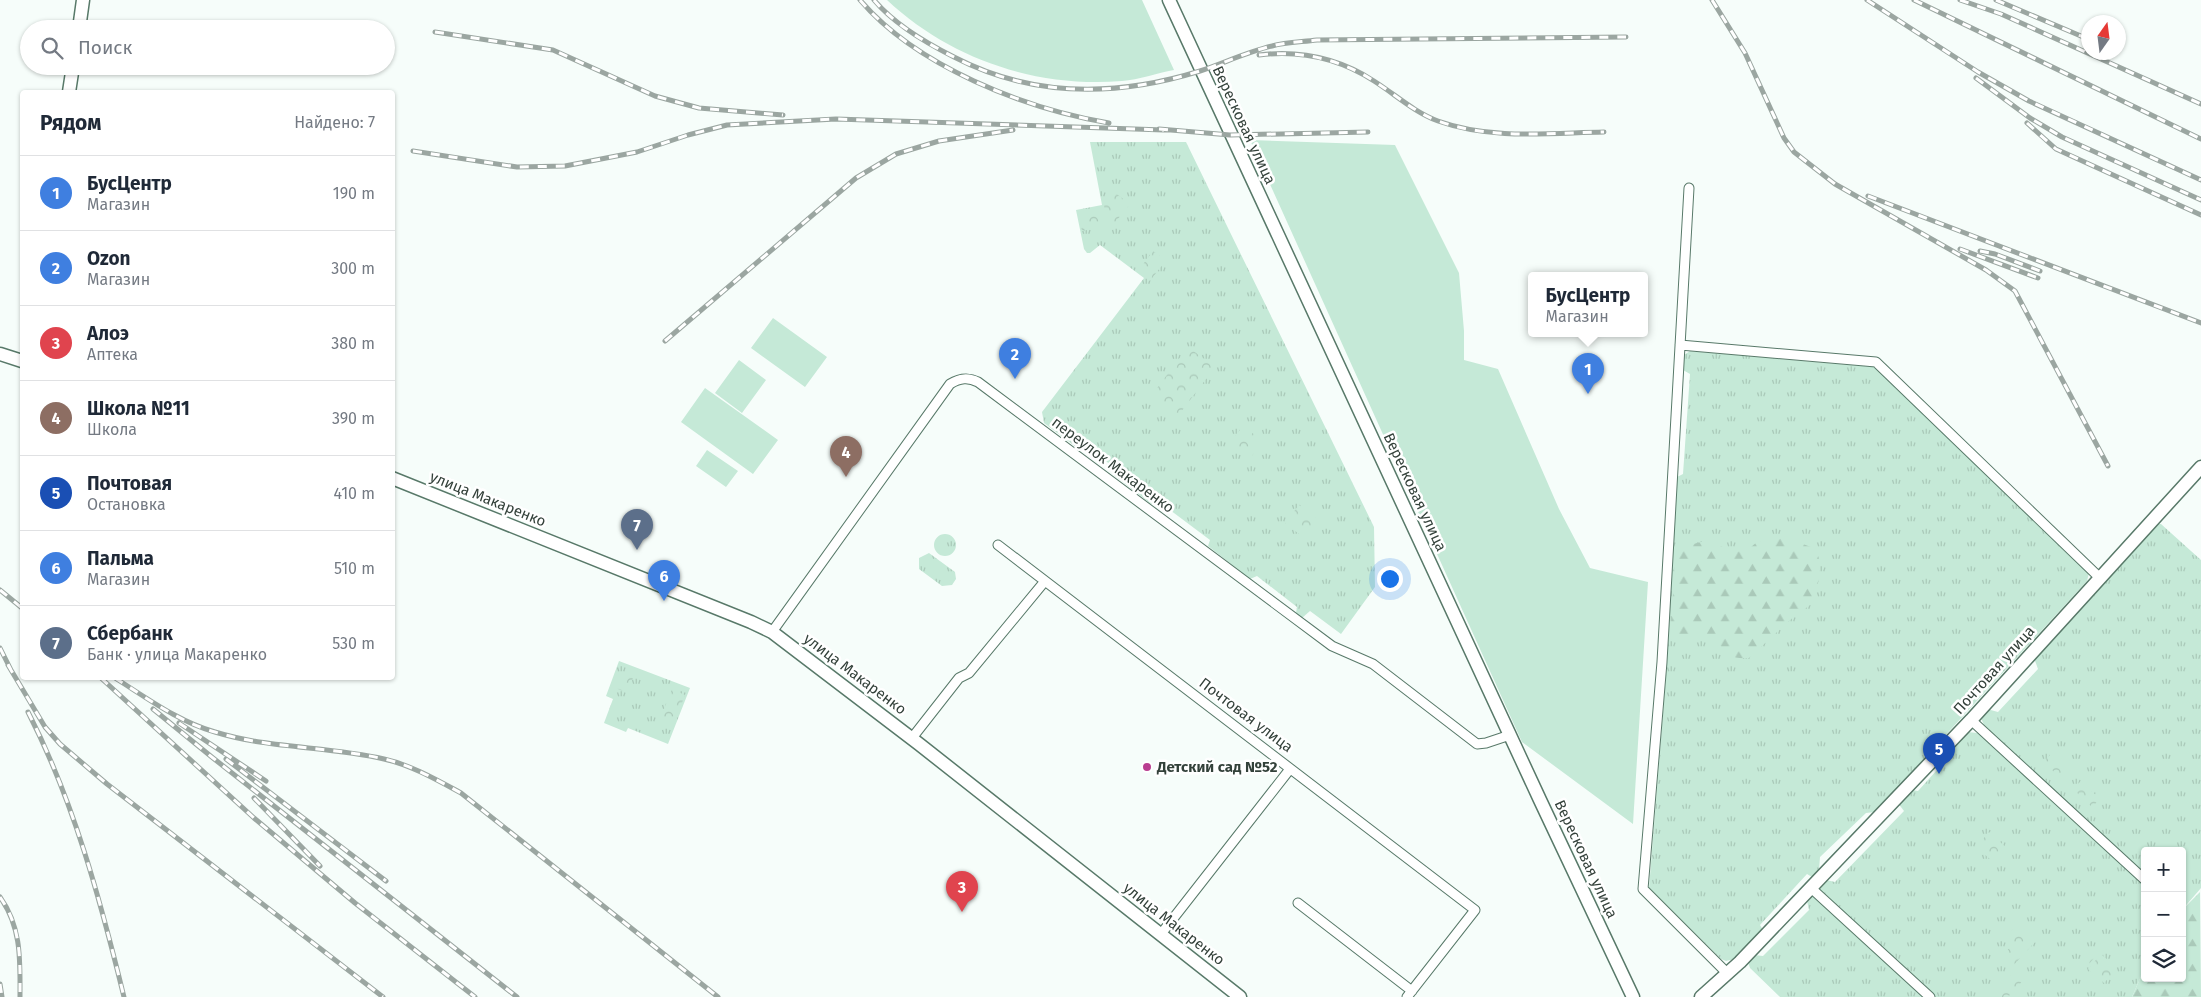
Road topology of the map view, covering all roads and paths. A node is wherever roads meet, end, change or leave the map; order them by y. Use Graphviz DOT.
graph roads {
  1 [pos="83,0"];
  2 [pos="1169,0"];
  3 [pos="80,20"];
  4 [pos="72,75"];
  5 [pos="69,90"];
  6 [pos="1689,188"];
  7 [pos="1680,345"];
  8 [pos="0,354"];
  9 [pos="20,360"];
  10 [pos="2201,467"];
  11 [pos="395,479"];
  12 [pos="998,545"];
  13 [pos="2100,578"];
  14 [pos="1045,581"];
  15 [pos="772,632"];
  16 [pos="1971,720"];
  17 [pos="1510,734"];
  18 [pos="912,738"];
  19 [pos="1290,769"];
  20 [pos="2141,876"];
  21 [pos="1811,888"];
  22 [pos="1298,903"];
  23 [pos="1161,934"];
  24 [pos="1728,974"];
  25 [pos="1410,994"];
  26 [pos="1240,997"];
  27 [pos="1633,997"];
  28 [pos="1701,997"];
  29 [pos="1930,997"];
  1 -- 3 [label="street"];
  2 -- 17 [label="street, Вересковая улица"];
  4 -- 5 [label="street"];
  6 -- 7 [label="street"];
  7 -- 13 [label="street"];
  7 -- 24 [label="street"];
  8 -- 9 [label="street"];
  10 -- 13 [label="street, Почтовая улица"];
  11 -- 15 [label="street, улица Макаренко"];
  12 -- 14 [label="street, Почтовая улица"];
  13 -- 16 [label="street, Почтовая улица"];
  14 -- 18 [label="street"];
  14 -- 19 [label="street, Почтовая улица"];
  15 -- 17 [label="street, переулок Макаренко"];
  15 -- 18 [label="street, улица Макаренко"];
  16 -- 20 [label="street"];
  16 -- 21 [label="street, Почтовая улица"];
  17 -- 27 [label="street, Вересковая улица"];
  18 -- 23 [label="street, улица Макаренко"];
  19 -- 23 [label="street"];
  19 -- 25 [label="street, Почтовая улица"];
  21 -- 24 [label="street, Почтовая улица"];
  21 -- 29 [label="street"];
  22 -- 25 [label="street"];
  23 -- 26 [label="street, улица Макаренко"];
  24 -- 28 [label="street, Почтовая улица"];
}
